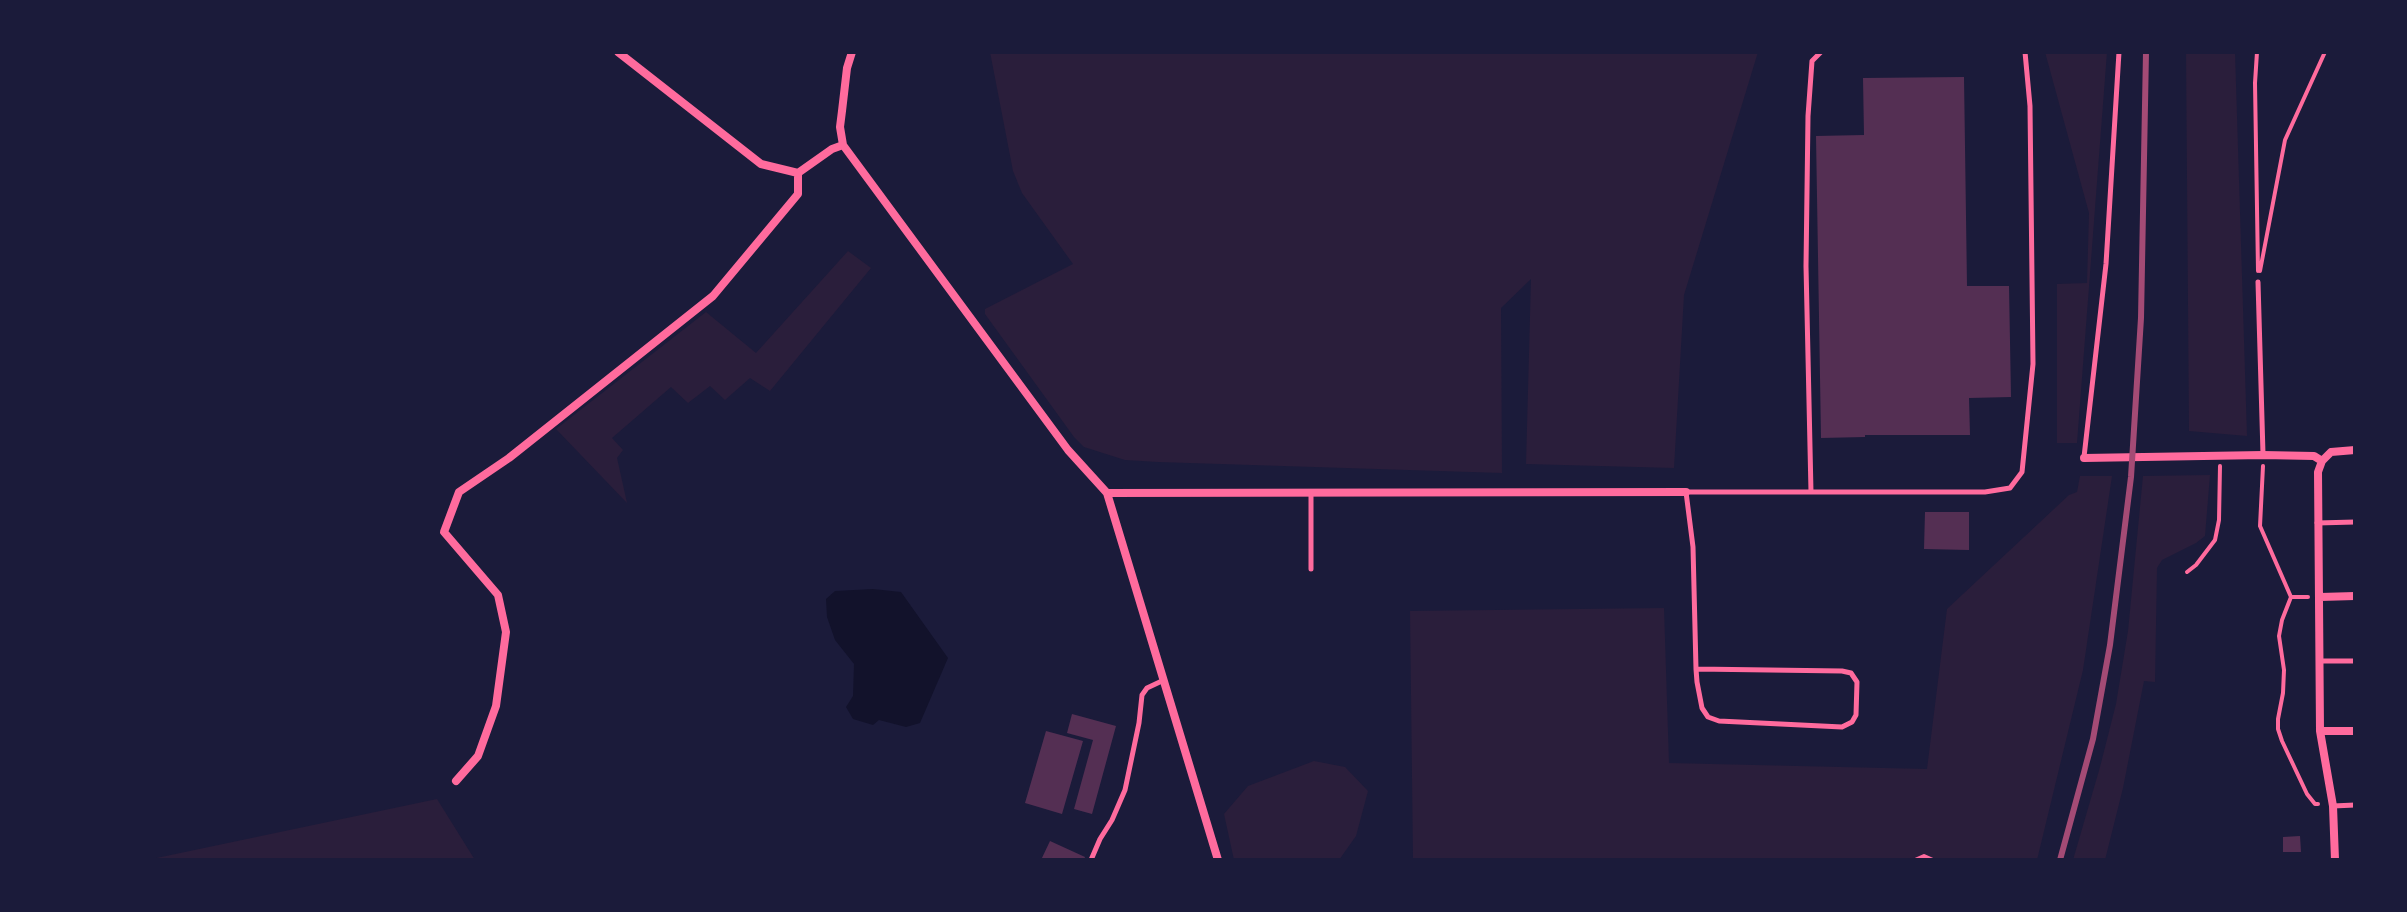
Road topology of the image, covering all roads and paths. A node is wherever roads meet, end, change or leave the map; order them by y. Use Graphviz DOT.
graph roads {
  1 [pos="618,52"];
  2 [pos="852,52"];
  3 [pos="1821,52"];
  4 [pos="2025,52"];
  5 [pos="2119,52"];
  6 [pos="2257,52"];
  7 [pos="2325,52"];
  8 [pos="843,145"];
  9 [pos="798,173"];
  10 [pos="2258,282"];
  11 [pos="2355,450"];
  12 [pos="2263,455"];
  13 [pos="2219,456"];
  14 [pos="2084,458"];
  15 [pos="2323,459"];
  16 [pos="1311,491"];
  17 [pos="1686,492"];
  18 [pos="1811,492"];
  19 [pos="1107,493"];
  20 [pos="2355,522"];
  21 [pos="2317,523"];
  22 [pos="1311,569"];
  23 [pos="2187,572"];
  24 [pos="2355,596"];
  25 [pos="2320,597"];
  26 [pos="2319,661"];
  27 [pos="2355,661"];
  28 [pos="1696,669"];
  29 [pos="1164,680"];
  30 [pos="2320,731"];
  31 [pos="2355,731"];
  32 [pos="456,781"];
  33 [pos="2355,805"];
  34 [pos="2333,806"];
  35 [pos="1091,860"];
  36 [pos="1218,860"];
  37 [pos="1915,860"];
  38 [pos="1933,860"];
  39 [pos="2335,860"];
  1 -- 9 [label="street"];
  2 -- 8 [label="street"];
  3 -- 18 [label="lane"];
  4 -- 18 [label="lane"];
  5 -- 14 [label="lane"];
  6 -- 10 [label="path"];
  7 -- 10 [label="path"];
  8 -- 9 [label="street"];
  8 -- 19 [label="street"];
  9 -- 32 [label="street"];
  10 -- 12 [label="lane"];
  11 -- 15 [label="street"];
  12 -- 13 [label="street"];
  12 -- 15 [label="street"];
  12 -- 34 [label="path"];
  13 -- 14 [label="street"];
  13 -- 23 [label="path"];
  15 -- 21 [label="street"];
  16 -- 17 [label="street"];
  16 -- 19 [label="street"];
  16 -- 22 [label="lane"];
  17 -- 18 [label="lane"];
  17 -- 28 [label="lane"];
  19 -- 29 [label="street"];
  20 -- 21 [label="lane"];
  21 -- 25 [label="street"];
  24 -- 25 [label="street"];
  25 -- 26 [label="street"];
  26 -- 27 [label="lane"];
  26 -- 30 [label="street"];
  28 -- 28 [label="lane"];
  29 -- 35 [label="lane"];
  29 -- 36 [label="street"];
  30 -- 31 [label="street"];
  30 -- 34 [label="street"];
  33 -- 34 [label="lane"];
  34 -- 39 [label="street"];
  37 -- 38 [label="path"];
}
